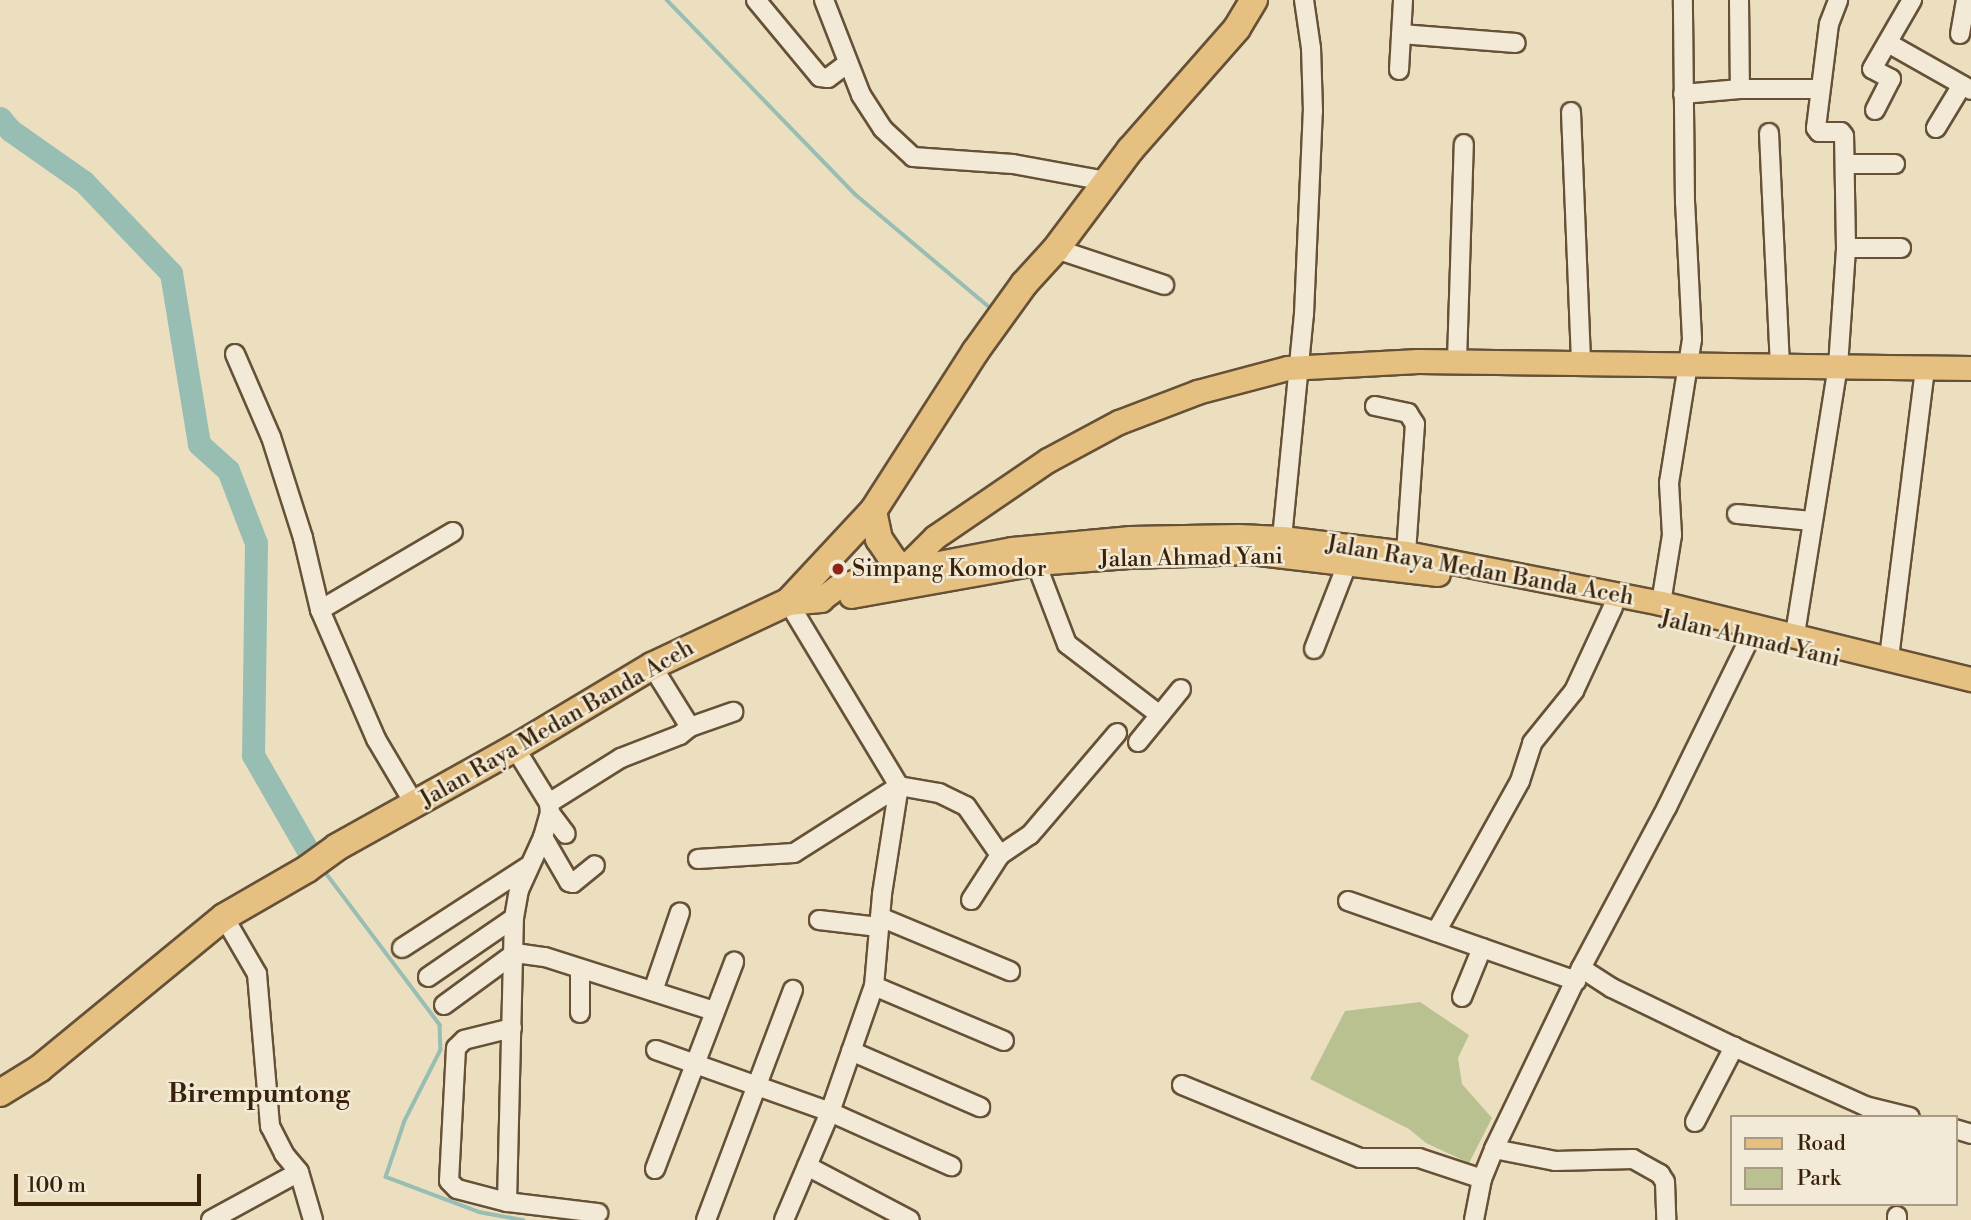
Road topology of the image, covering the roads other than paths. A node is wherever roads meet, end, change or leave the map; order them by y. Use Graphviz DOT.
graph roads {
  1 [pos="756,0"];
  2 [pos="824,0"];
  3 [pos="1254,0"];
  4 [pos="1304,0"];
  5 [pos="1403,0"];
  6 [pos="1683,0"];
  7 [pos="1739,0"];
  8 [pos="1838,0"];
  9 [pos="1912,0"];
  10 [pos="1966,0"];
  11 [pos="1401,34"];
  12 [pos="1960,34"];
  13 [pos="1516,43"];
  14 [pos="1888,43"];
  15 [pos="848,63"];
  16 [pos="1399,70"];
  17 [pos="1966,87"];
  18 [pos="1740,89"];
  19 [pos="1820,89"];
  20 [pos="1683,94"];
  21 [pos="1875,110"];
  22 [pos="1571,112"];
  23 [pos="1936,128"];
  24 [pos="1769,133"];
  25 [pos="1464,144"];
  26 [pos="1845,164"];
  27 [pos="1895,164"];
  28 [pos="1106,181"];
  29 [pos="1846,248"];
  30 [pos="1901,248"];
  31 [pos="1056,249"];
  32 [pos="1164,285"];
  33 [pos="235,354"];
  34 [pos="1457,361"];
  35 [pos="1581,363"];
  36 [pos="1689,366"];
  37 [pos="1780,366"];
  38 [pos="1838,366"];
  39 [pos="1297,367"];
  40 [pos="1925,368"];
  41 [pos="1971,368"];
  42 [pos="1375,406"];
  43 [pos="873,510"];
  44 [pos="1737,514"];
  45 [pos="1811,521"];
  46 [pos="453,531"];
  47 [pos="1282,538"];
  48 [pos="1406,561"];
  49 [pos="1348,562"];
  50 [pos="1036,564"];
  51 [pos="904,568"];
  52 [pos="821,599"];
  53 [pos="788,602"];
  54 [pos="1661,603"];
  55 [pos="1613,607"];
  56 [pos="320,610"];
  57 [pos="1753,631"];
  58 [pos="1795,634"];
  59 [pos="1314,649"];
  60 [pos="1889,659"];
  61 [pos="652,666"];
  62 [pos="1971,679"];
  63 [pos="1181,689"];
  64 [pos="1971,691"];
  65 [pos="733,712"];
  66 [pos="1160,715"];
  67 [pos="690,727"];
  68 [pos="1116,733"];
  69 [pos="1138,742"];
  70 [pos="514,748"];
  71 [pos="899,786"];
  72 [pos="415,805"];
  73 [pos="549,808"];
  74 [pos="566,834"];
  75 [pos="543,837"];
  76 [pos="1000,855"];
  77 [pos="698,859"];
  78 [pos="595,865"];
  79 [pos="527,867"];
  80 [pos="971,900"];
  81 [pos="1348,901"];
  82 [pos="680,912"];
  83 [pos="224,917"];
  84 [pos="514,918"];
  85 [pos="819,920"];
  86 [pos="880,922"];
  87 [pos="1436,932"];
  88 [pos="402,948"];
  89 [pos="1482,948"];
  90 [pos="515,953"];
  91 [pos="734,962"];
  92 [pos="580,969"];
  93 [pos="1010,971"];
  94 [pos="1578,975"];
  95 [pos="428,976"];
  96 [pos="874,986"];
  97 [pos="793,990"];
  98 [pos="653,991"];
  99 [pos="1462,998"];
  100 [pos="444,1004"];
  101 [pos="714,1011"];
  102 [pos="580,1013"];
  103 [pos="512,1028"];
  104 [pos="1004,1041"];
  105 [pos="1734,1047"];
  106 [pos="656,1050"];
  107 [pos="851,1051"];
  108 [pos="696,1063"];
  109 [pos="1182,1085"];
  110 [pos="757,1086"];
  111 [pos="0,1093"];
  112 [pos="980,1107"];
  113 [pos="1863,1111"];
  114 [pos="830,1112"];
  115 [pos="1894,1115"];
  116 [pos="1695,1122"];
  117 [pos="1494,1149"];
  118 [pos="807,1166"];
  119 [pos="951,1166"];
  120 [pos="655,1169"];
  121 [pos="299,1172"];
  122 [pos="1482,1179"];
  123 [pos="507,1202"];
  124 [pos="598,1213"];
  125 [pos="211,1220"];
  126 [pos="313,1220"];
  127 [pos="706,1220"];
  128 [pos="784,1220"];
  129 [pos="910,1220"];
  130 [pos="1474,1220"];
  131 [pos="1666,1220"];
  1 -- 15 [label="street"];
  2 -- 15 [label="street"];
  3 -- 28 [label="highway"];
  4 -- 39 [label="street"];
  5 -- 11 [label="street"];
  6 -- 20 [label="street"];
  7 -- 18 [label="street"];
  8 -- 19 [label="street"];
  9 -- 14 [label="street"];
  10 -- 12 [label="street"];
  11 -- 13 [label="street"];
  11 -- 16 [label="street"];
  14 -- 17 [label="street"];
  14 -- 21 [label="street"];
  15 -- 28 [label="street"];
  17 -- 23 [label="street"];
  18 -- 19 [label="street"];
  18 -- 20 [label="street"];
  19 -- 26 [label="street"];
  20 -- 36 [label="street"];
  22 -- 35 [label="street"];
  24 -- 37 [label="street"];
  25 -- 34 [label="street"];
  26 -- 27 [label="street"];
  26 -- 29 [label="street"];
  28 -- 31 [label="highway"];
  29 -- 30 [label="street"];
  29 -- 38 [label="street"];
  31 -- 32 [label="street"];
  31 -- 43 [label="highway"];
  33 -- 56 [label="street"];
  34 -- 35 [label="main road"];
  34 -- 39 [label="main road"];
  35 -- 36 [label="main road"];
  36 -- 37 [label="main road"];
  36 -- 54 [label="street"];
  37 -- 38 [label="main road"];
  38 -- 40 [label="main road"];
  38 -- 45 [label="street"];
  39 -- 47 [label="street"];
  39 -- 51 [label="main road"];
  40 -- 41 [label="main road"];
  40 -- 60 [label="street"];
  42 -- 48 [label="street"];
  43 -- 51 [label="highway"];
  43 -- 53 [label="highway"];
  44 -- 45 [label="street"];
  45 -- 58 [label="street"];
  46 -- 56 [label="street"];
  47 -- 48 [label="main road, Jalan Raya Medan Banda Aceh"];
  47 -- 51 [label="main road, Jalan Raya Medan Banda Aceh"];
  48 -- 49 [label="main road, Jalan Ahmad Yani"];
  48 -- 54 [label="main road, Jalan Raya Medan Banda Aceh"];
  48 -- 55 [label="main road, Jalan Ahmad Yani"];
  49 -- 50 [label="main road, Jalan Ahmad Yani"];
  49 -- 59 [label="street"];
  50 -- 52 [label="main road, Jalan Ahmad Yani"];
  50 -- 66 [label="street"];
  51 -- 52 [label="main road, Jalan Raya Medan Banda Aceh"];
  52 -- 53 [label="highway, Jalan Raya Medan Banda Aceh"];
  53 -- 61 [label="highway, Jalan Raya Medan Banda Aceh"];
  53 -- 71 [label="street"];
  54 -- 57 [label="main road, Jalan Raya Medan Banda Aceh"];
  55 -- 57 [label="main road, Jalan Ahmad Yani"];
  55 -- 87 [label="street"];
  56 -- 72 [label="street"];
  57 -- 58 [label="main road, Jalan Raya Medan Banda Aceh"];
  57 -- 64 [label="main road, Jalan Ahmad Yani"];
  57 -- 94 [label="street"];
  58 -- 60 [label="main road, Jalan Raya Medan Banda Aceh"];
  60 -- 62 [label="main road, Jalan Raya Medan Banda Aceh"];
  61 -- 67 [label="street"];
  61 -- 70 [label="highway, Jalan Raya Medan Banda Aceh"];
  63 -- 66 [label="street"];
  65 -- 67 [label="street"];
  66 -- 69 [label="street"];
  67 -- 73 [label="street"];
  68 -- 76 [label="street"];
  70 -- 72 [label="highway, Jalan Raya Medan Banda Aceh"];
  70 -- 73 [label="street"];
  71 -- 76 [label="street"];
  71 -- 77 [label="street"];
  71 -- 86 [label="street"];
  72 -- 83 [label="highway, Jalan Raya Medan Banda Aceh"];
  73 -- 74 [label="street"];
  73 -- 75 [label="street"];
  75 -- 78 [label="street"];
  75 -- 79 [label="street"];
  76 -- 80 [label="street"];
  79 -- 84 [label="street"];
  79 -- 88 [label="street"];
  81 -- 87 [label="street"];
  82 -- 98 [label="street"];
  83 -- 111 [label="highway, Jalan Raya Medan Banda Aceh"];
  83 -- 121 [label="street"];
  84 -- 90 [label="street"];
  84 -- 95 [label="street"];
  85 -- 86 [label="street"];
  86 -- 93 [label="street"];
  86 -- 96 [label="street"];
  87 -- 89 [label="street"];
  89 -- 94 [label="street"];
  89 -- 99 [label="street"];
  90 -- 92 [label="street"];
  90 -- 100 [label="street"];
  90 -- 103 [label="street"];
  91 -- 101 [label="street"];
  92 -- 98 [label="street"];
  92 -- 102 [label="street"];
  94 -- 105 [label="street"];
  94 -- 117 [label="street"];
  96 -- 104 [label="street"];
  96 -- 107 [label="street"];
  97 -- 110 [label="street"];
  98 -- 101 [label="street"];
  101 -- 108 [label="street"];
  103 -- 123 [label="street"];
  103 -- 123 [label="street"];
  105 -- 113 [label="street"];
  105 -- 116 [label="street"];
  106 -- 108 [label="street"];
  107 -- 112 [label="street"];
  107 -- 114 [label="street"];
  108 -- 110 [label="street"];
  108 -- 120 [label="street"];
  109 -- 122 [label="street"];
  110 -- 114 [label="street"];
  110 -- 127 [label="street"];
  113 -- 115 [label="street"];
  114 -- 118 [label="street"];
  114 -- 119 [label="street"];
  117 -- 122 [label="street"];
  117 -- 131 [label="street"];
  118 -- 128 [label="street"];
  118 -- 129 [label="street"];
  121 -- 125 [label="street"];
  121 -- 126 [label="street"];
  122 -- 130 [label="street"];
  123 -- 124 [label="street"];
}
